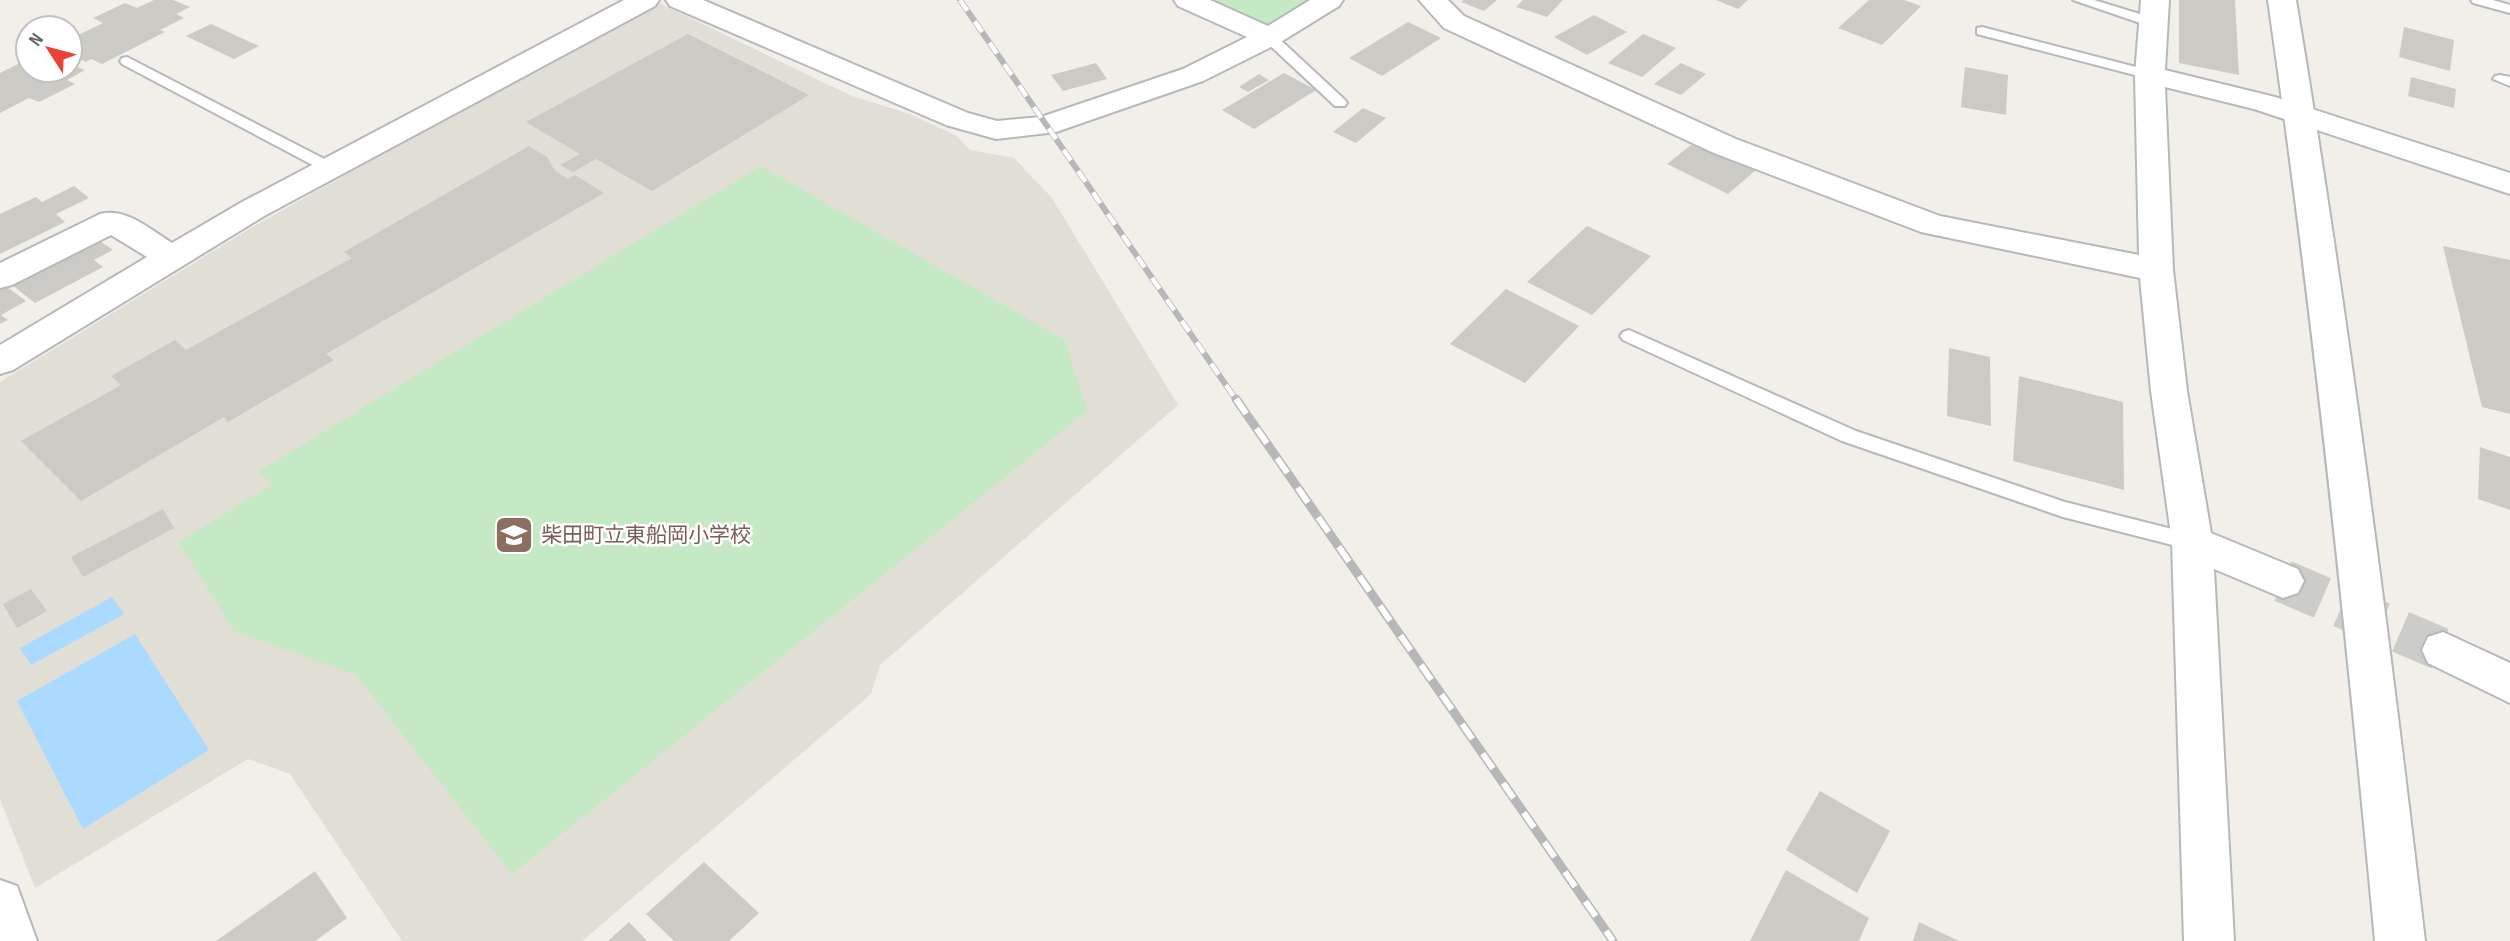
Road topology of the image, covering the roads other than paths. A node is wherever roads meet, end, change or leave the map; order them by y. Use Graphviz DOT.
graph roads {
  1 [pos="645,0"];
  2 [pos="680,0"];
  3 [pos="1188,0"];
  4 [pos="1329,0"];
  5 [pos="1433,0"];
  6 [pos="2080,0"];
  7 [pos="2281,0"];
  8 [pos="2478,0"];
  9 [pos="2510,9"];
  10 [pos="2153,11"];
  11 [pos="1982,31"];
  12 [pos="1269,37"];
  13 [pos="127,61"];
  14 [pos="2150,75"];
  15 [pos="1340,103"];
  16 [pos="2298,113"];
  17 [pos="330,168"];
  18 [pos="2510,184"];
  19 [pos="171,257"];
  20 [pos="2156,270"];
  21 [pos="0,277"];
  22 [pos="1629,336"];
  23 [pos="0,361"];
  24 [pos="2192,542"];
  25 [pos="2283,581"];
  26 [pos="2442,650"];
  27 [pos="2510,684"];
  28 [pos="2209,941"];
  29 [pos="2400,941"];
  1 -- 17 [label="street"];
  2 -- 12 [label="street"];
  3 -- 12 [label="street"];
  4 -- 12 [label="street"];
  5 -- 20 [label="street"];
  6 -- 10 [label="lane"];
  7 -- 16 [label="street"];
  8 -- 9 [label="lane"];
  10 -- 14 [label="street"];
  11 -- 14 [label="lane"];
  12 -- 15 [label="lane"];
  13 -- 17 [label="lane"];
  14 -- 16 [label="street"];
  14 -- 20 [label="street"];
  16 -- 18 [label="street"];
  16 -- 29 [label="street"];
  17 -- 19 [label="street"];
  19 -- 21 [label="street"];
  19 -- 23 [label="street"];
  20 -- 24 [label="street"];
  22 -- 24 [label="lane"];
  24 -- 25 [label="street"];
  24 -- 28 [label="street"];
  26 -- 27 [label="street"];
}
